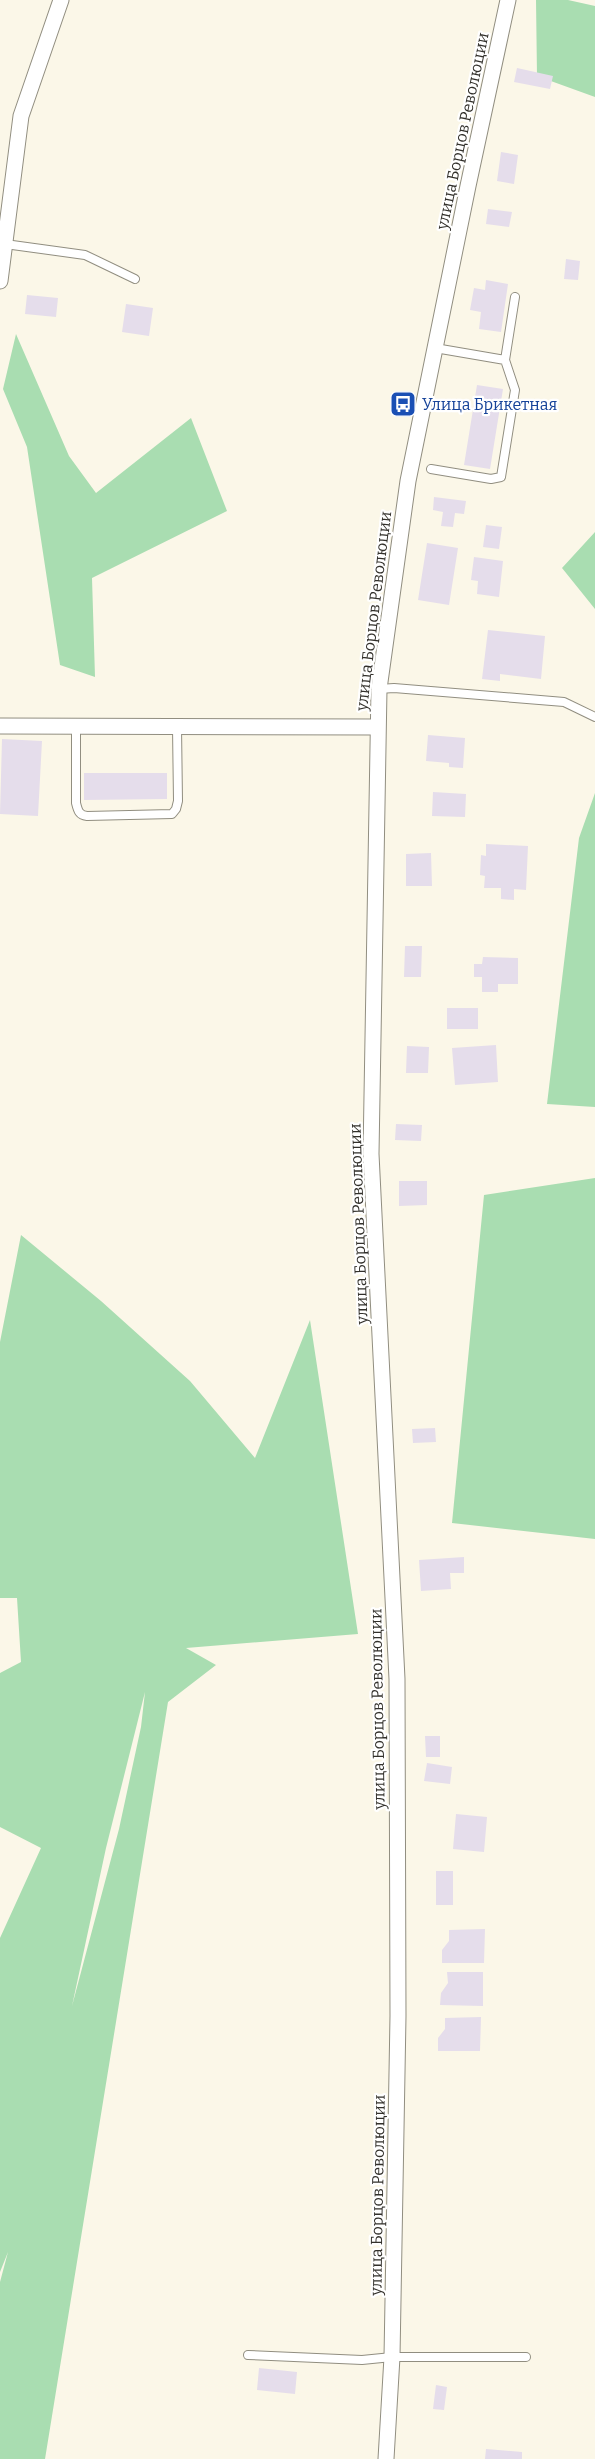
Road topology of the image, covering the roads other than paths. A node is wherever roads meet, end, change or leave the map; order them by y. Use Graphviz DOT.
graph roads {
  1 [pos="61,0"];
  2 [pos="508,0"];
  3 [pos="5,244"];
  4 [pos="135,279"];
  5 [pos="0,282"];
  6 [pos="515,297"];
  7 [pos="435,348"];
  8 [pos="505,360"];
  9 [pos="431,469"];
  10 [pos="379,689"];
  11 [pos="595,717"];
  12 [pos="0,726"];
  13 [pos="76,726"];
  14 [pos="177,727"];
  15 [pos="378,727"];
  16 [pos="248,2355"];
  17 [pos="392,2357"];
  18 [pos="526,2357"];
  19 [pos="386,2459"];
  1 -- 3 [label="street"];
  2 -- 7 [label="street, улица Борцов Революции"];
  3 -- 4 [label="lane"];
  3 -- 5 [label="street"];
  6 -- 8 [label="lane"];
  7 -- 8 [label="lane"];
  7 -- 10 [label="street, улица Борцов Революции"];
  8 -- 9 [label="lane"];
  10 -- 11 [label="lane"];
  10 -- 15 [label="street, улица Борцов Революции"];
  12 -- 13 [label="street"];
  13 -- 14 [label="street"];
  13 -- 14 [label="lane"];
  14 -- 15 [label="street"];
  15 -- 17 [label="street, улица Борцов Революции"];
  16 -- 17 [label="lane"];
  17 -- 18 [label="lane"];
  17 -- 19 [label="street, улица Борцов Революции"];
}
